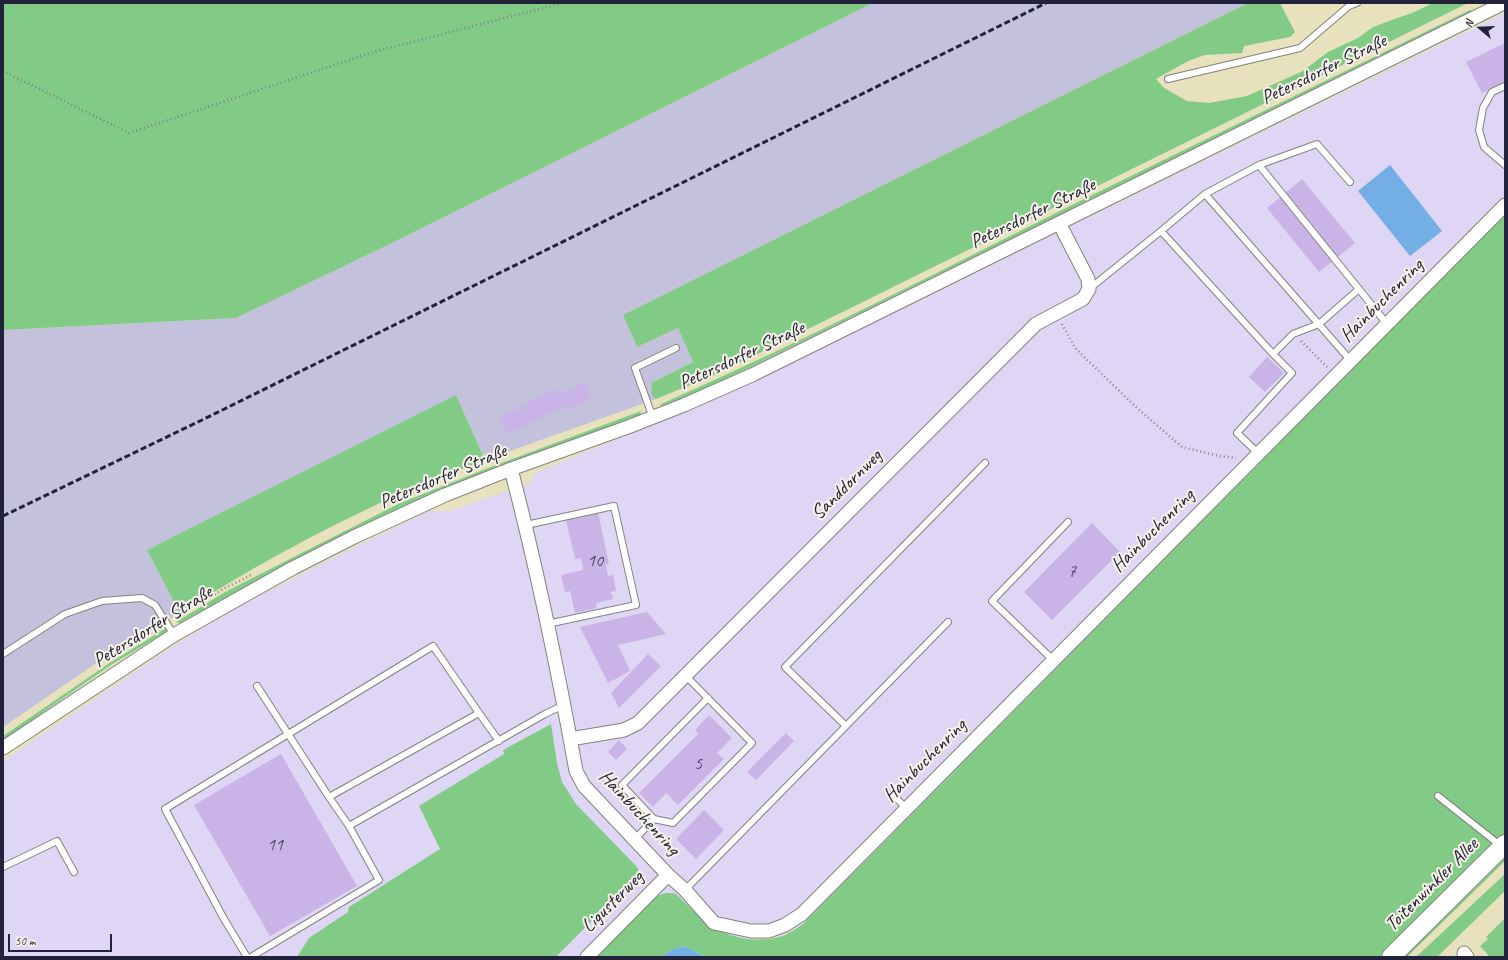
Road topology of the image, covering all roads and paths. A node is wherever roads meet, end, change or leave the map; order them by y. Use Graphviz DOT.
graph roads {
  1 [pos="562,3"];
  2 [pos="1357,3"];
  3 [pos="1504,3"];
  4 [pos="3,71"];
  5 [pos="1168,79"];
  6 [pos="1505,86"];
  7 [pos="1259,165"];
  8 [pos="1505,165"];
  9 [pos="1350,182"];
  10 [pos="1205,194"];
  11 [pos="1505,205"];
  12 [pos="1059,223"];
  13 [pos="1161,231"];
  14 [pos="1089,289"];
  15 [pos="1359,289"];
  16 [pos="1056,313"];
  17 [pos="1319,324"];
  18 [pos="1387,324"];
  19 [pos="1293,334"];
  20 [pos="676,348"];
  21 [pos="1273,354"];
  22 [pos="1351,361"];
  23 [pos="1322,362"];
  24 [pos="653,418"];
  25 [pos="1259,454"];
  26 [pos="984,462"];
  27 [pos="1246,466"];
  28 [pos="511,469"];
  29 [pos="1068,522"];
  30 [pos="526,525"];
  31 [pos="257,572"];
  32 [pos="198,605"];
  33 [pos="948,622"];
  34 [pos="547,624"];
  35 [pos="174,635"];
  36 [pos="3,654"];
  37 [pos="1053,660"];
  38 [pos="685,675"];
  39 [pos="257,686"];
  40 [pos="708,698"];
  41 [pos="564,705"];
  42 [pos="479,713"];
  43 [pos="846,726"];
  44 [pos="288,734"];
  45 [pos="570,739"];
  46 [pos="499,741"];
  47 [pos="3,748"];
  48 [pos="892,794"];
  49 [pos="1438,796"];
  50 [pos="329,797"];
  51 [pos="907,809"];
  52 [pos="654,820"];
  53 [pos="349,826"];
  54 [pos="634,840"];
  55 [pos="1504,845"];
  56 [pos="3,868"];
  57 [pos="74,872"];
  58 [pos="668,875"];
  59 [pos="685,890"];
  60 [pos="247,957"];
  61 [pos="251,957"];
  62 [pos="587,957"];
  63 [pos="1391,957"];
  1 -- 4 [label="path"];
  2 -- 5 [label="lane"];
  3 -- 12 [label="street, Petersdorfer Straße"];
  6 -- 8 [label="lane"];
  7 -- 9 [label="lane"];
  7 -- 10 [label="lane"];
  7 -- 15 [label="lane"];
  10 -- 13 [label="lane"];
  10 -- 17 [label="lane"];
  11 -- 18 [label="street, Hainbuchenring"];
  12 -- 14 [label="street"];
  12 -- 24 [label="street, Petersdorfer Straße"];
  13 -- 14 [label="lane"];
  13 -- 21 [label="lane"];
  14 -- 16 [label="street, Sanddornweg"];
  15 -- 17 [label="lane"];
  15 -- 18 [label="lane"];
  16 -- 27 [label="path"];
  16 -- 38 [label="street, Sanddornweg"];
  17 -- 19 [label="lane"];
  17 -- 22 [label="lane"];
  18 -- 22 [label="street, Hainbuchenring"];
  19 -- 21 [label="lane"];
  19 -- 23 [label="path"];
  20 -- 24 [label="lane"];
  21 -- 25 [label="lane"];
  22 -- 25 [label="street, Hainbuchenring"];
  24 -- 28 [label="street, Petersdorfer Straße"];
  25 -- 27 [label="street, Hainbuchenring"];
  26 -- 43 [label="lane"];
  27 -- 37 [label="street, Hainbuchenring"];
  28 -- 30 [label="street, Hainbuchenring"];
  28 -- 35 [label="street, Petersdorfer Straße"];
  29 -- 37 [label="lane"];
  30 -- 34 [label="street, Hainbuchenring"];
  30 -- 34 [label="lane"];
  31 -- 32 [label="path"];
  33 -- 43 [label="lane"];
  34 -- 41 [label="street, Hainbuchenring"];
  35 -- 36 [label="lane"];
  35 -- 47 [label="street, Petersdorfer Straße"];
  37 -- 51 [label="street, Hainbuchenring"];
  38 -- 40 [label="lane"];
  38 -- 45 [label="street, Sanddornweg"];
  39 -- 44 [label="lane"];
  40 -- 52 [label="lane"];
  40 -- 52 [label="lane"];
  41 -- 45 [label="street, Hainbuchenring"];
  41 -- 46 [label="lane"];
  42 -- 44 [label="lane"];
  42 -- 46 [label="lane"];
  42 -- 50 [label="lane"];
  43 -- 59 [label="lane"];
  44 -- 50 [label="lane"];
  44 -- 60 [label="lane"];
  45 -- 54 [label="street, Hainbuchenring"];
  46 -- 53 [label="lane"];
  48 -- 51 [label="lane"];
  49 -- 55 [label="lane"];
  50 -- 53 [label="lane"];
  51 -- 59 [label="street, Hainbuchenring"];
  52 -- 54 [label="lane"];
  53 -- 61 [label="lane"];
  54 -- 58 [label="street, Hainbuchenring"];
  55 -- 63 [label="street, Toitenwinkler Allee"];
  56 -- 57 [label="lane"];
  58 -- 59 [label="street, Hainbuchenring"];
  58 -- 62 [label="street, Ligusterweg"];
}
